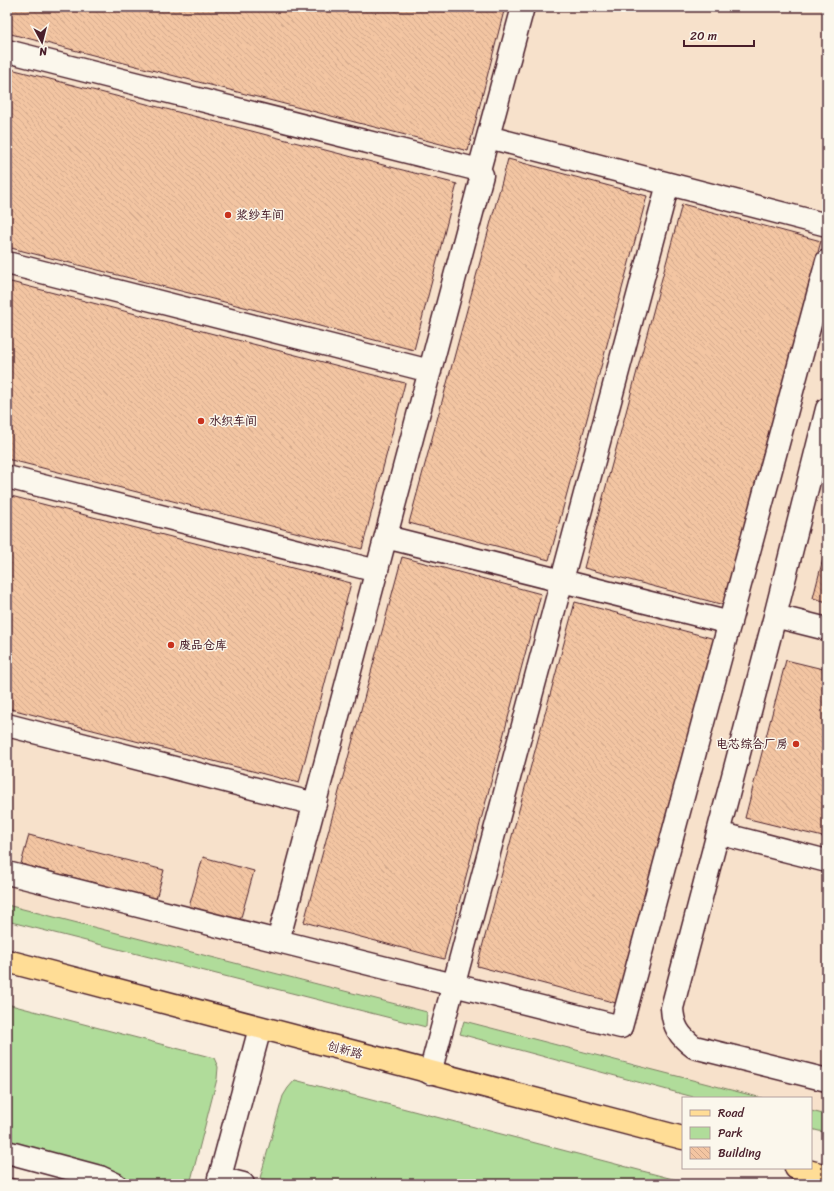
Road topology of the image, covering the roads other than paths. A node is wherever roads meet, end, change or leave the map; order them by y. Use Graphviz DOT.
graph roads {
  1 [pos="523,7"];
  2 [pos="7,51"];
  3 [pos="488,137"];
  4 [pos="479,170"];
  5 [pos="668,184"];
  6 [pos="827,225"];
  7 [pos="827,262"];
  8 [pos="7,263"];
  9 [pos="430,371"];
  10 [pos="827,408"];
  11 [pos="7,477"];
  12 [pos="386,537"];
  13 [pos="377,571"];
  14 [pos="562,581"];
  15 [pos="775,616"];
  16 [pos="730,623"];
  17 [pos="827,629"];
  18 [pos="7,726"];
  19 [pos="315,804"];
  20 [pos="718,833"];
  21 [pos="827,861"];
  22 [pos="7,873"];
  23 [pos="278,941"];
  24 [pos="7,961"];
  25 [pos="454,985"];
  26 [pos="260,1028"];
  27 [pos="430,1072"];
  28 [pos="827,1080"];
  29 [pos="682,1138"];
  30 [pos="7,1152"];
  31 [pos="800,1169"];
  32 [pos="827,1176"];
  33 [pos="219,1181"];
  34 [pos="114,1184"];
  35 [pos="243,1184"];
  1 -- 3 [label="lane"];
  2 -- 4 [label="lane"];
  3 -- 4 [label="lane"];
  3 -- 5 [label="lane"];
  4 -- 9 [label="lane"];
  5 -- 6 [label="lane"];
  5 -- 14 [label="lane"];
  7 -- 16 [label="lane"];
  8 -- 9 [label="lane"];
  9 -- 12 [label="lane"];
  10 -- 15 [label="lane"];
  11 -- 13 [label="lane"];
  12 -- 13 [label="lane"];
  12 -- 14 [label="lane"];
  13 -- 19 [label="lane"];
  14 -- 16 [label="lane"];
  14 -- 25 [label="lane"];
  15 -- 17 [label="lane"];
  15 -- 20 [label="lane"];
  16 -- 25 [label="lane"];
  18 -- 19 [label="lane"];
  19 -- 23 [label="lane"];
  20 -- 21 [label="lane"];
  20 -- 28 [label="lane"];
  22 -- 23 [label="lane"];
  23 -- 25 [label="lane"];
  24 -- 26 [label="main road, 创新路"];
  25 -- 27 [label="lane"];
  26 -- 27 [label="main road, 创新路"];
  26 -- 33 [label="lane"];
  27 -- 29 [label="main road, 创新路"];
  30 -- 34 [label="lane"];
  31 -- 32 [label="main road"];
  33 -- 35 [label="lane"];
}
